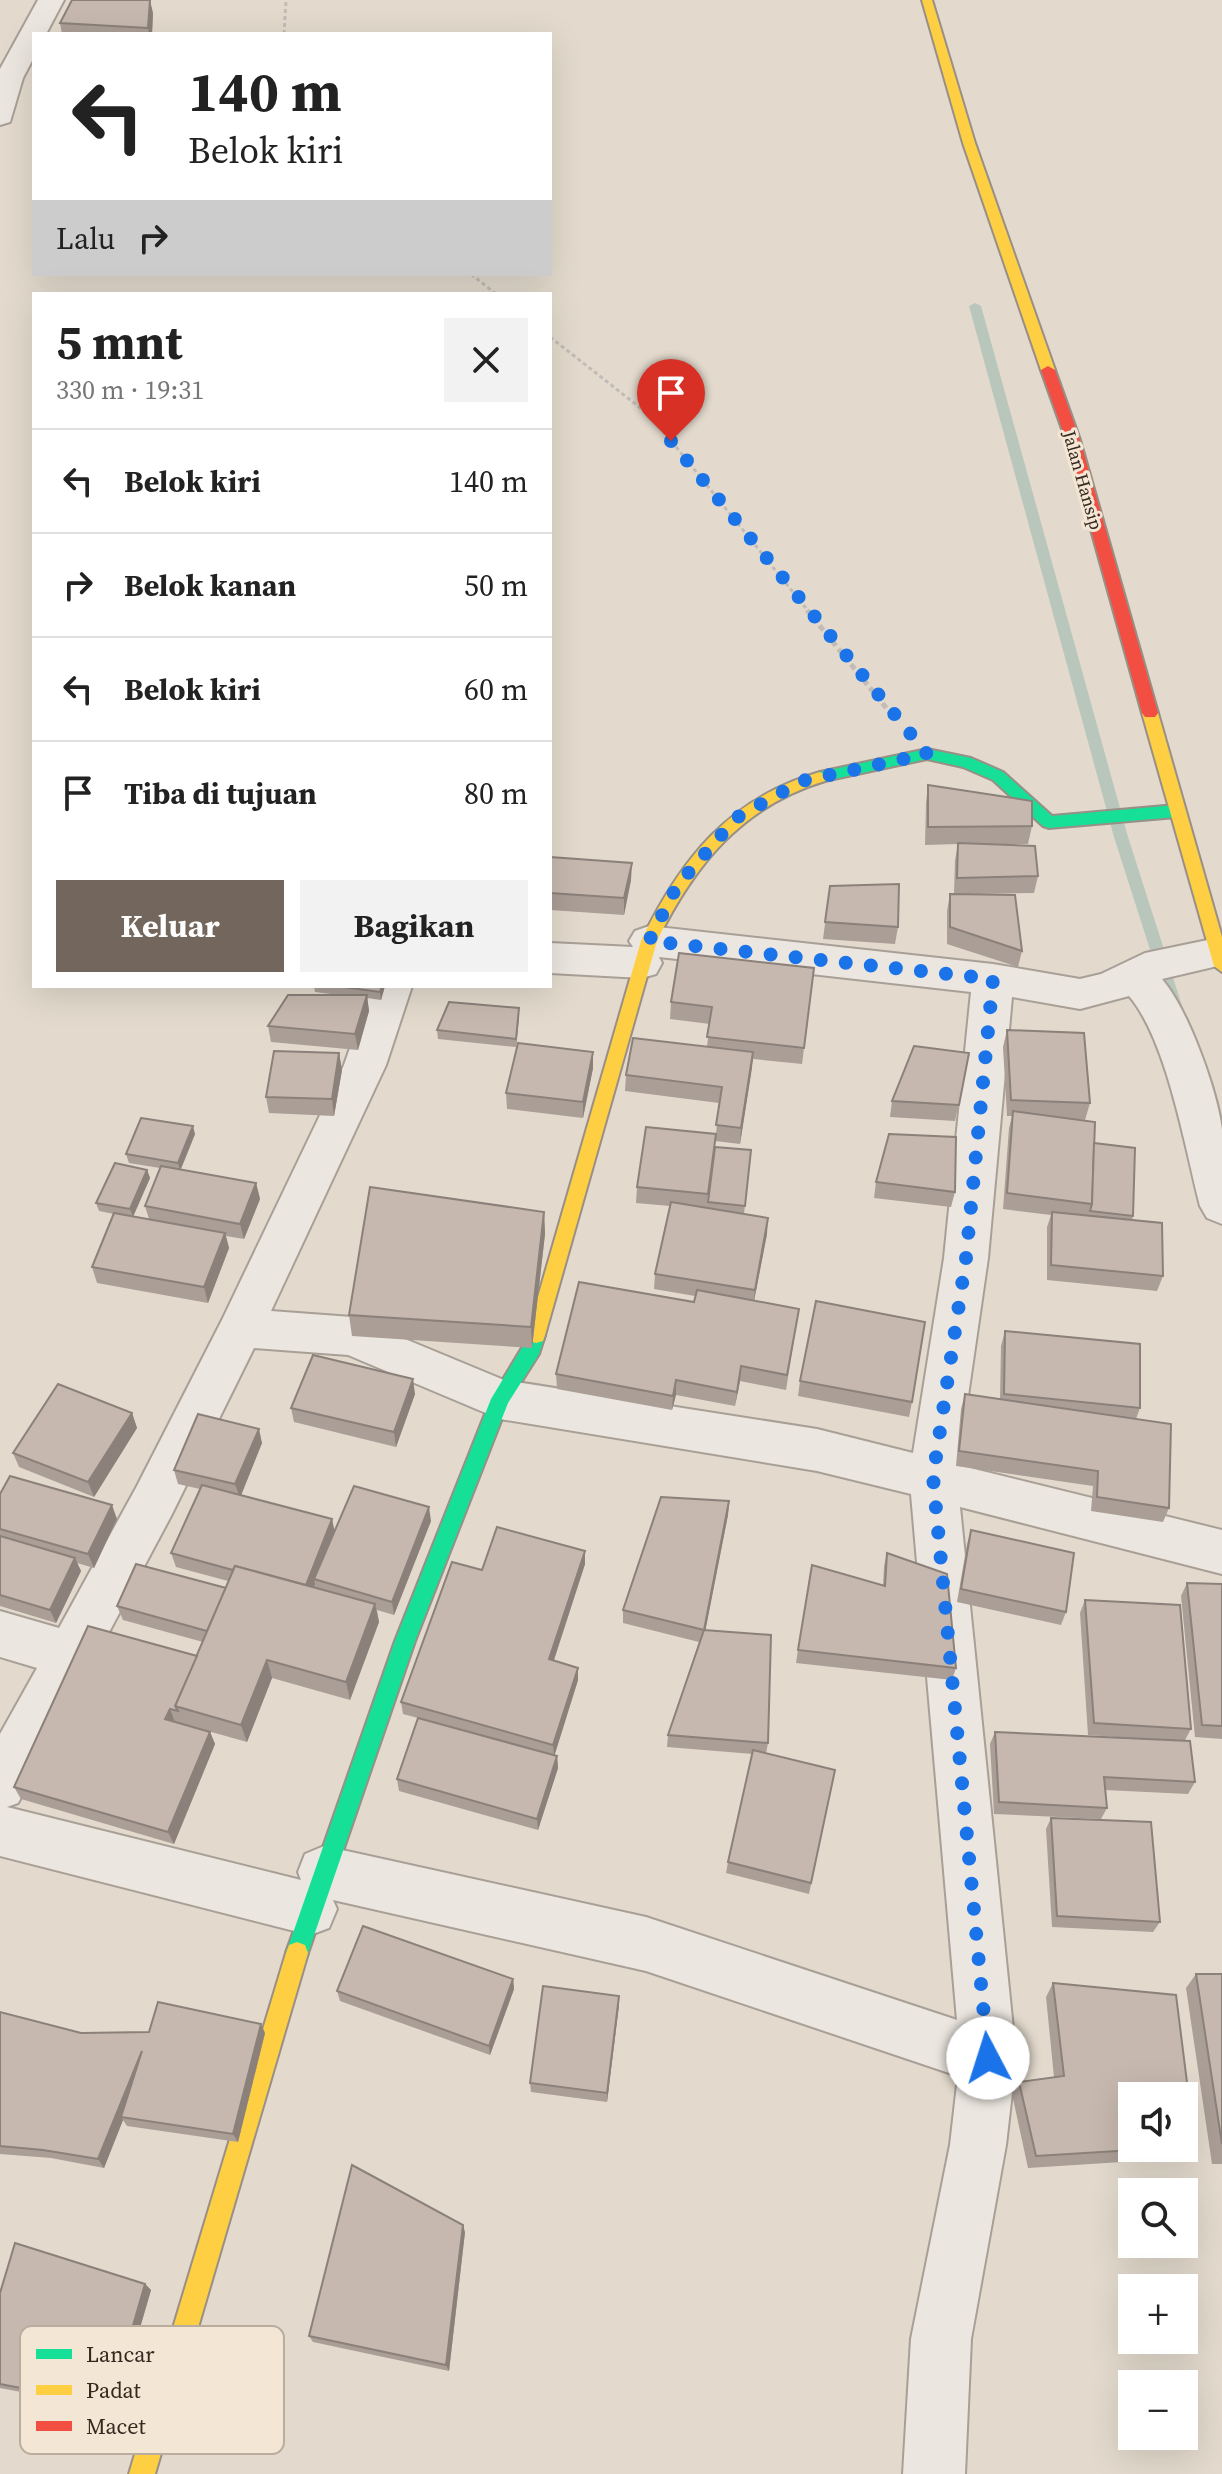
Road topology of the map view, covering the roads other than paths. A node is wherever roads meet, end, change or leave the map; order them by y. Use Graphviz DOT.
graph roads {
  1 [pos="51,0"];
  2 [pos="927,0"];
  3 [pos="34,32"];
  4 [pos="32,35"];
  5 [pos="0,116"];
  6 [pos="1176,811"];
  7 [pos="646,952"];
  8 [pos="552,958"];
  9 [pos="1220,958"];
  10 [pos="1152,968"];
  11 [pos="993,979"];
  12 [pos="391,988"];
  13 [pos="1222,1206"];
  14 [pos="241,1328"];
  15 [pos="500,1399"];
  16 [pos="933,1477"];
  17 [pos="1222,1552"];
  18 [pos="0,1634"];
  19 [pos="70,1654"];
  20 [pos="0,1785"];
  21 [pos="0,1831"];
  22 [pos="317,1891"];
  23 [pos="988,2058"];
  24 [pos="185,2326"];
  25 [pos="148,2454"];
  26 [pos="142,2474"];
  27 [pos="934,2474"];
  1 -- 3 [label="street"];
  2 -- 6 [label="street, Jalan Hansip"];
  4 -- 5 [label="street"];
  6 -- 7 [label="street"];
  6 -- 9 [label="street, Jalan Hansip"];
  7 -- 8 [label="street"];
  7 -- 11 [label="street"];
  7 -- 15 [label="street"];
  9 -- 10 [label="street"];
  10 -- 11 [label="street"];
  10 -- 13 [label="street"];
  11 -- 16 [label="street"];
  12 -- 14 [label="street"];
  14 -- 15 [label="street"];
  14 -- 19 [label="street"];
  15 -- 16 [label="street"];
  15 -- 22 [label="street"];
  16 -- 17 [label="street"];
  16 -- 23 [label="street"];
  18 -- 19 [label="street"];
  19 -- 20 [label="street"];
  21 -- 22 [label="street"];
  22 -- 23 [label="street"];
  22 -- 24 [label="street"];
  23 -- 27 [label="street"];
  25 -- 26 [label="street"];
}
